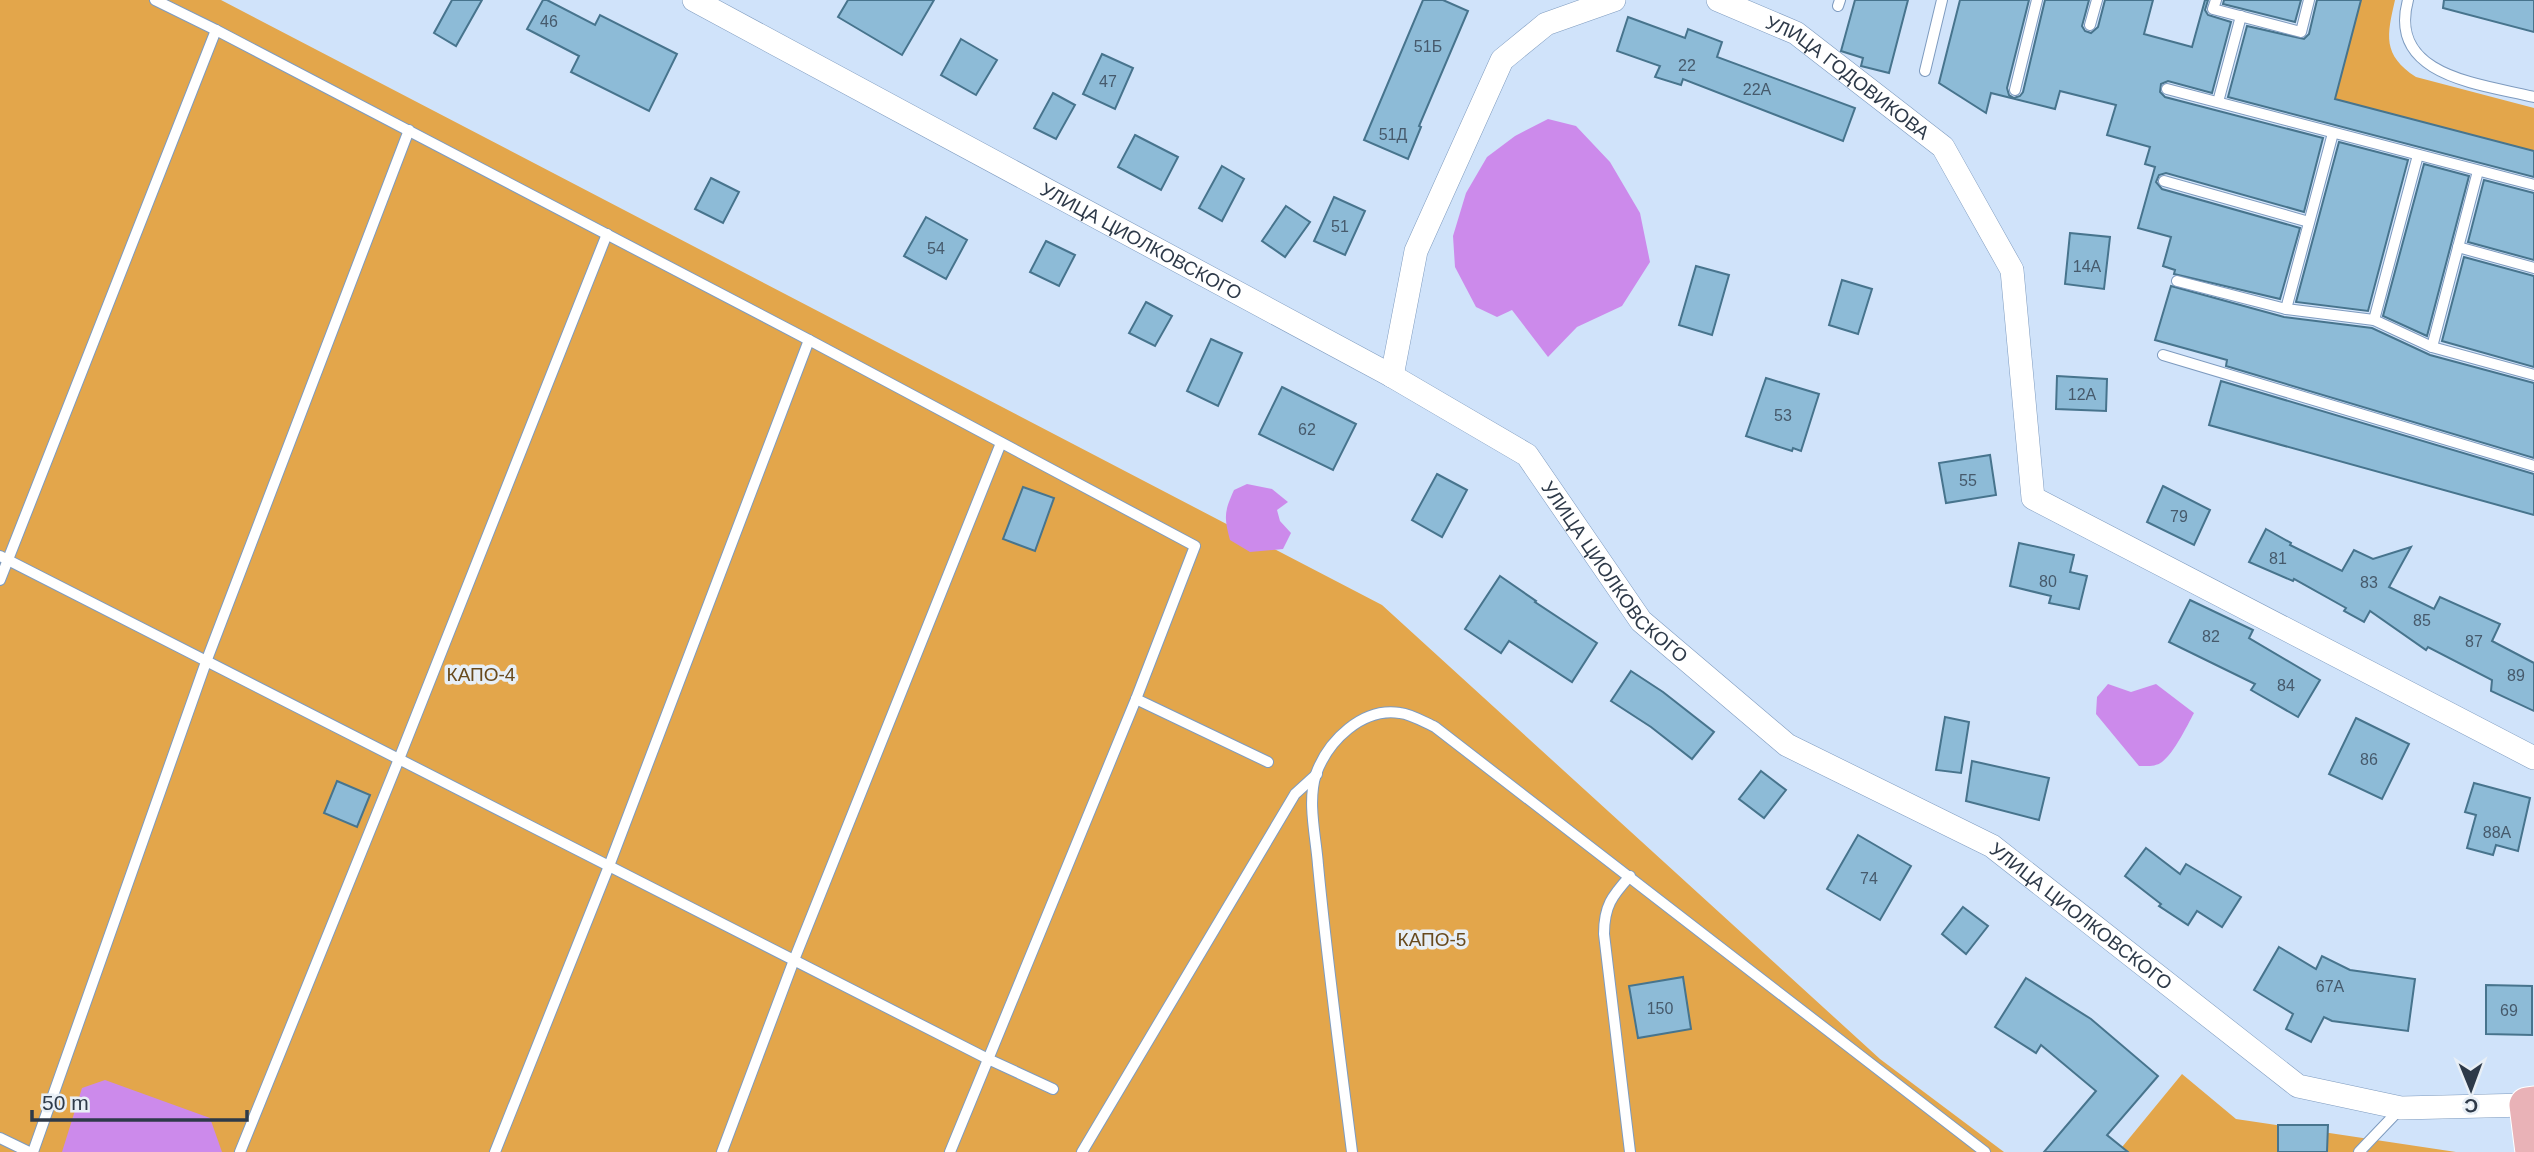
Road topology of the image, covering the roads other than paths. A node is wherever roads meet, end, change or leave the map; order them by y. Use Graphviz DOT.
graph roads {
  1 [pos="155,0"];
  2 [pos="694,0"];
  3 [pos="1614,0"];
  4 [pos="1718,0"];
  5 [pos="1942,0"];
  6 [pos="2037,0"];
  7 [pos="2097,0"];
  8 [pos="2216,0"];
  9 [pos="2309,0"];
  10 [pos="2408,0"];
  11 [pos="2241,16"];
  12 [pos="2090,25"];
  13 [pos="216,30"];
  14 [pos="1924,71"];
  15 [pos="2167,89"];
  16 [pos="2015,90"];
  17 [pos="2534,97"];
  18 [pos="2218,102"];
  19 [pos="409,130"];
  20 [pos="2333,133"];
  21 [pos="2418,155"];
  22 [pos="2477,170"];
  23 [pos="2164,181"];
  24 [pos="2534,185"];
  25 [pos="2309,222"];
  26 [pos="607,233"];
  27 [pos="2458,247"];
  28 [pos="2534,268"];
  29 [pos="2177,281"];
  30 [pos="2287,309"];
  31 [pos="2374,320"];
  32 [pos="809,340"];
  33 [pos="2432,348"];
  34 [pos="2163,355"];
  35 [pos="2534,375"];
  36 [pos="1392,376"];
  37 [pos="1002,443"];
  38 [pos="2534,466"];
  39 [pos="4,558"];
  40 [pos="0,580"];
  41 [pos="206,662"];
  42 [pos="1136,699"];
  43 [pos="2534,758"];
  44 [pos="399,759"];
  45 [pos="1268,762"];
  46 [pos="1317,774"];
  47 [pos="609,866"];
  48 [pos="1630,876"];
  49 [pos="794,960"];
  50 [pos="988,1059"];
  51 [pos="1052,1089"];
  52 [pos="2530,1105"];
  53 [pos="2401,1108"];
  54 [pos="0,1138"];
  55 [pos="31,1152"];
  56 [pos="240,1152"];
  57 [pos="495,1152"];
  58 [pos="722,1152"];
  59 [pos="950,1152"];
  60 [pos="1082,1152"];
  61 [pos="1352,1152"];
  62 [pos="1630,1152"];
  63 [pos="1985,1152"];
  64 [pos="2359,1152"];
  65 [pos="2533,1152"];
  1 -- 13 [label="lane"];
  2 -- 36 [label="street, УЛИЦА ЦИОЛКОВСКОГО"];
  3 -- 36 [label="street"];
  4 -- 43 [label="street, УЛИЦА ГОДОВИКОВА"];
  5 -- 14 [label="lane"];
  6 -- 16 [label="lane"];
  7 -- 12 [label="lane"];
  8 -- 11 [label="lane"];
  9 -- 11 [label="lane"];
  10 -- 17 [label="lane"];
  11 -- 18 [label="lane"];
  13 -- 19 [label="lane"];
  13 -- 39 [label="lane"];
  15 -- 18 [label="lane"];
  18 -- 20 [label="lane"];
  19 -- 26 [label="lane"];
  19 -- 41 [label="lane"];
  20 -- 21 [label="lane"];
  20 -- 25 [label="lane"];
  21 -- 22 [label="lane"];
  21 -- 31 [label="lane"];
  22 -- 24 [label="lane"];
  22 -- 27 [label="lane"];
  23 -- 25 [label="lane"];
  25 -- 30 [label="lane"];
  26 -- 32 [label="lane"];
  26 -- 44 [label="lane"];
  27 -- 28 [label="lane"];
  27 -- 33 [label="lane"];
  29 -- 30 [label="lane"];
  30 -- 31 [label="lane"];
  31 -- 33 [label="lane"];
  32 -- 37 [label="lane"];
  32 -- 47 [label="lane"];
  33 -- 35 [label="lane"];
  34 -- 38 [label="lane"];
  36 -- 53 [label="street, УЛИЦА ЦИОЛКОВСКОГО"];
  37 -- 42 [label="lane"];
  37 -- 49 [label="lane"];
  39 -- 40 [label="lane"];
  39 -- 41 [label="lane"];
  41 -- 44 [label="lane"];
  41 -- 55 [label="lane"];
  42 -- 45 [label="lane"];
  42 -- 50 [label="lane"];
  44 -- 47 [label="lane"];
  44 -- 56 [label="lane"];
  46 -- 48 [label="lane"];
  46 -- 60 [label="lane"];
  46 -- 61 [label="lane"];
  47 -- 49 [label="lane"];
  47 -- 57 [label="lane"];
  48 -- 62 [label="lane"];
  48 -- 63 [label="lane"];
  49 -- 50 [label="lane"];
  49 -- 58 [label="lane"];
  50 -- 51 [label="lane"];
  50 -- 59 [label="lane"];
  52 -- 53 [label="street, УЛИЦА ЦИОЛКОВСКОГО"];
  52 -- 65 [label="main road"];
  53 -- 64 [label="lane"];
  54 -- 55 [label="lane"];
}
